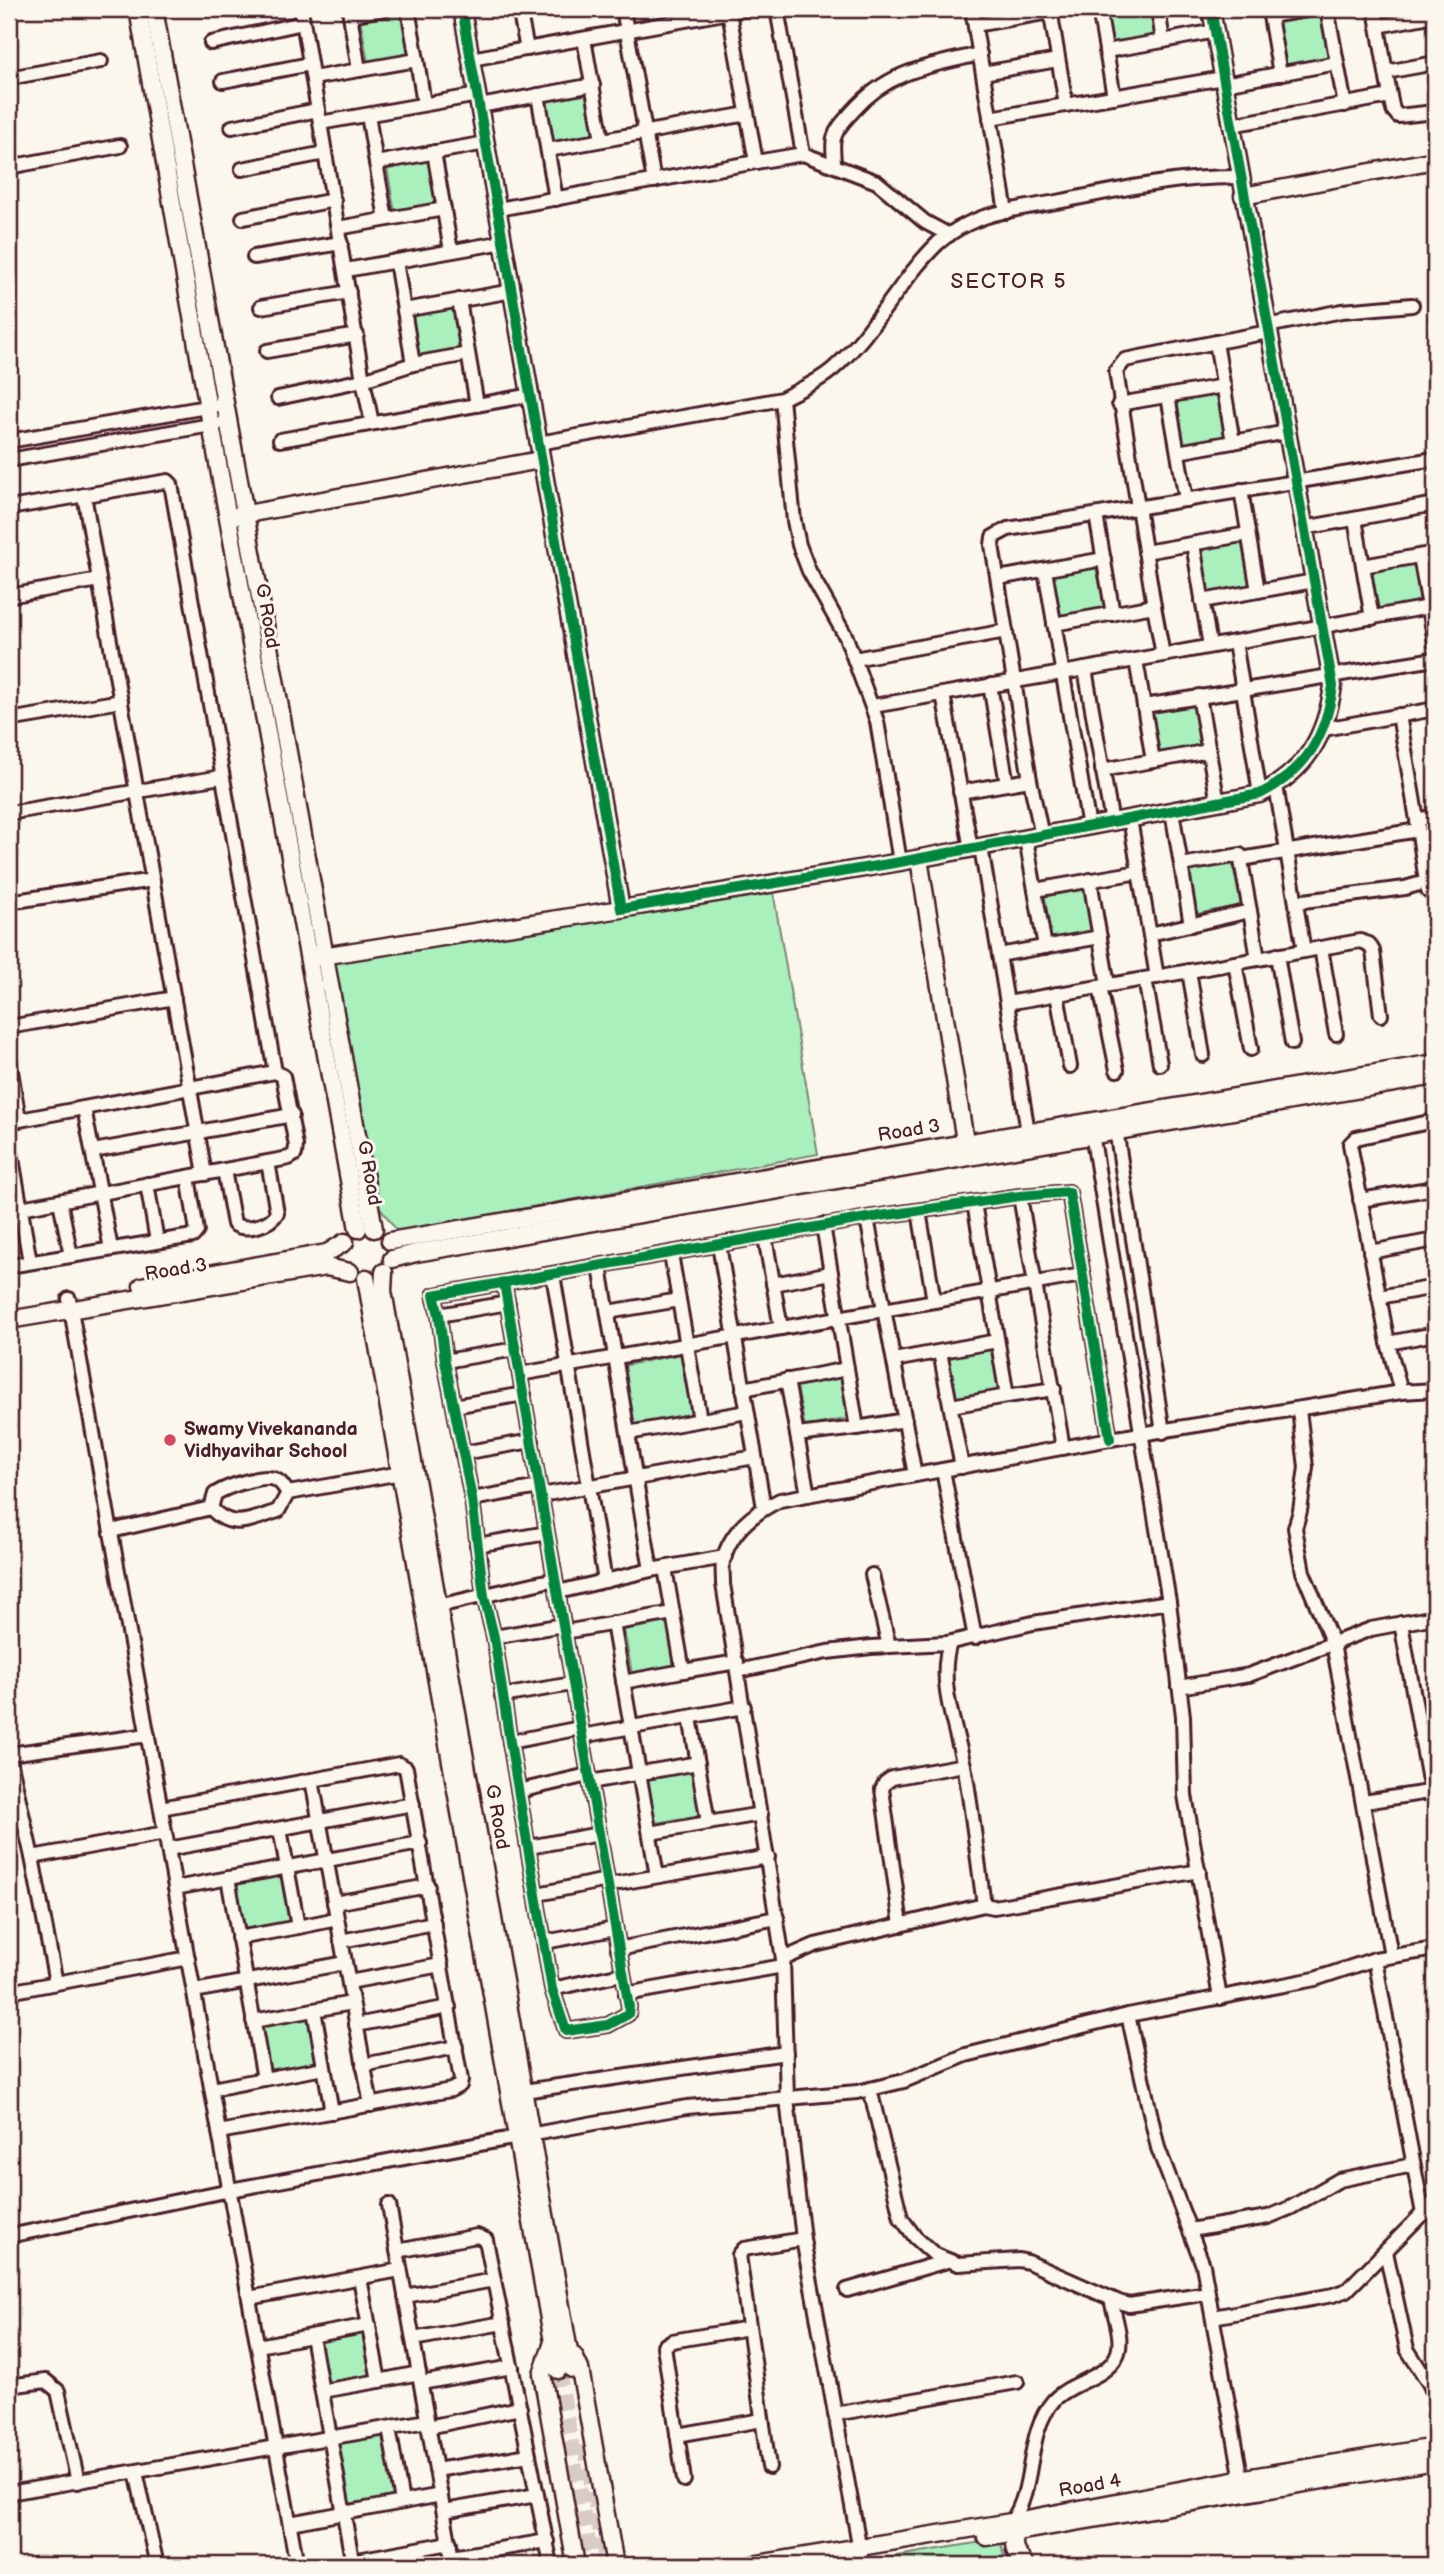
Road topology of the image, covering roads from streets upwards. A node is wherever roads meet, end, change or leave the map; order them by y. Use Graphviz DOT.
graph roads {
  1 [pos="138,9"];
  2 [pos="154,9"];
  3 [pos="301,9"];
  4 [pos="385,9"];
  5 [pos="408,9"];
  6 [pos="462,9"];
  7 [pos="519,9"];
  8 [pos="623,9"];
  9 [pos="746,9"];
  10 [pos="777,9"];
  11 [pos="972,9"];
  12 [pos="1099,9"];
  13 [pos="1158,9"];
  14 [pos="1211,9"];
  15 [pos="1311,9"];
  16 [pos="1328,9"];
  17 [pos="1374,9"];
  18 [pos="1050,11"];
  19 [pos="349,12"];
  20 [pos="729,12"];
  21 [pos="1269,13"];
  22 [pos="673,15"];
  23 [pos="1435,15"];
  24 [pos="303,23"];
  25 [pos="975,26"];
  26 [pos="1378,26"];
  27 [pos="627,31"];
  28 [pos="1215,31"];
  29 [pos="584,39"];
  30 [pos="1163,41"];
  31 [pos="211,43"];
  32 [pos="527,49"];
  33 [pos="1106,51"];
  34 [pos="980,54"];
  35 [pos="471,59"];
  36 [pos="417,60"];
  37 [pos="1058,60"];
  38 [pos="101,61"];
  39 [pos="1337,63"];
  40 [pos="1435,63"];
  41 [pos="310,64"];
  42 [pos="359,70"];
  43 [pos="1386,72"];
  44 [pos="983,73"];
  45 [pos="1280,74"];
  46 [pos="313,78"];
  47 [pos="9,79"];
  48 [pos="223,81"];
  49 [pos="1224,81"];
  50 [pos="593,85"];
  51 [pos="538,95"];
  52 [pos="1390,96"];
  53 [pos="1114,97"];
  54 [pos="479,101"];
  55 [pos="424,104"];
  56 [pos="1066,105"];
  57 [pos="1345,105"];
  58 [pos="1435,112"];
  59 [pos="368,114"];
  60 [pos="747,114"];
  61 [pos="319,117"];
  62 [pos="990,118"];
  63 [pos="1231,125"];
  64 [pos="232,127"];
  65 [pos="645,132"];
  66 [pos="602,140"];
  67 [pos="486,143"];
  68 [pos="120,146"];
  69 [pos="548,150"];
  70 [pos="434,152"];
  71 [pos="326,153"];
  72 [pos="803,154"];
  73 [pos="1435,160"];
  74 [pos="756,162"];
  75 [pos="376,163"];
  76 [pos="834,165"];
  77 [pos="9,167"];
  78 [pos="242,169"];
  79 [pos="1240,177"];
  80 [pos="654,181"];
  81 [pos="1243,196"];
  82 [pos="556,199"];
  83 [pos="334,200"];
  84 [pos="444,209"];
  85 [pos="498,209"];
  86 [pos="1006,212"];
  87 [pos="243,218"];
  88 [pos="386,219"];
  89 [pos="338,228"];
  90 [pos="949,234"];
  91 [pos="504,242"];
  92 [pos="341,243"];
  93 [pos="451,251"];
  94 [pos="254,257"];
  95 [pos="396,261"];
  96 [pos="345,270"];
  97 [pos="513,291"];
  98 [pos="349,292"];
  99 [pos="459,300"];
  100 [pos="1412,305"];
  101 [pos="261,307"];
  102 [pos="404,310"];
  103 [pos="1268,329"];
  104 [pos="357,335"];
  105 [pos="1216,342"];
  106 [pos="267,351"];
  107 [pos="468,354"];
  108 [pos="413,364"];
  109 [pos="363,380"];
  110 [pos="1224,386"];
  111 [pos="532,395"];
  112 [pos="1168,396"];
  113 [pos="278,398"];
  114 [pos="782,399"];
  115 [pos="225,404"];
  116 [pos="1119,404"];
  117 [pos="477,405"];
  118 [pos="208,407"];
  119 [pos="228,421"];
  120 [pos="372,424"];
  121 [pos="211,425"];
  122 [pos="1286,432"];
  123 [pos="280,440"];
  124 [pos="9,441"];
  125 [pos="1233,442"];
  126 [pos="539,443"];
  127 [pos="1178,452"];
  128 [pos="9,460"];
  129 [pos="540,460"];
  130 [pos="1428,460"];
  131 [pos="1296,481"];
  132 [pos="1241,490"];
  133 [pos="84,495"];
  134 [pos="1186,500"];
  135 [pos="1435,504"];
  136 [pos="9,508"];
  137 [pos="1137,508"];
  138 [pos="1096,514"];
  139 [pos="236,516"];
  140 [pos="1355,519"];
  141 [pos="1304,528"];
  142 [pos="1248,534"];
  143 [pos="1192,544"];
  144 [pos="1145,552"];
  145 [pos="1435,553"];
  146 [pos="1420,556"];
  147 [pos="1104,559"];
  148 [pos="1363,566"];
  149 [pos="1045,570"];
  150 [pos="998,578"];
  151 [pos="99,580"];
  152 [pos="1314,581"];
  153 [pos="1258,591"];
  154 [pos="9,596"];
  155 [pos="1202,601"];
  156 [pos="1154,606"];
  157 [pos="1429,607"];
  158 [pos="1113,614"];
  159 [pos="1372,618"];
  160 [pos="1054,624"];
  161 [pos="1322,626"];
  162 [pos="1006,632"];
  163 [pos="1235,642"];
  164 [pos="1435,643"];
  165 [pos="1210,646"];
  166 [pos="1163,655"];
  167 [pos="854,659"];
  168 [pos="1435,659"];
  169 [pos="1136,660"];
  170 [pos="1085,668"];
  171 [pos="1062,673"];
  172 [pos="1331,676"];
  173 [pos="1014,681"];
  174 [pos="990,685"];
  175 [pos="1243,689"];
  176 [pos="943,694"];
  177 [pos="1199,696"];
  178 [pos="121,701"];
  179 [pos="873,706"];
  180 [pos="1144,706"];
  181 [pos="1435,709"];
  182 [pos="1399,715"];
  183 [pos="9,720"];
  184 [pos="1324,729"];
  185 [pos="1209,751"];
  186 [pos="1153,761"];
  187 [pos="1102,770"];
  188 [pos="222,776"];
  189 [pos="1030,780"];
  190 [pos="1007,784"];
  191 [pos="1276,786"];
  192 [pos="137,791"];
  193 [pos="960,792"];
  194 [pos="1260,794"];
  195 [pos="1218,803"];
  196 [pos="1172,811"];
  197 [pos="9,813"];
  198 [pos="1435,816"];
  199 [pos="1130,819"];
  200 [pos="1112,823"];
  201 [pos="1418,825"];
  202 [pos="1089,827"];
  203 [pos="1034,837"];
  204 [pos="976,848"];
  205 [pos="1287,852"];
  206 [pos="919,859"];
  207 [pos="1241,859"];
  208 [pos="901,862"];
  209 [pos="1181,865"];
  210 [pos="1139,872"];
  211 [pos="153,880"];
  212 [pos="1090,880"];
  213 [pos="1426,882"];
  214 [pos="1035,890"];
  215 [pos="1435,895"];
  216 [pos="9,902"];
  217 [pos="1296,902"];
  218 [pos="621,909"];
  219 [pos="1250,911"];
  220 [pos="1191,925"];
  221 [pos="1150,934"];
  222 [pos="1100,937"];
  223 [pos="1045,947"];
  224 [pos="1321,948"];
  225 [pos="1304,951"];
  226 [pos="999,955"];
  227 [pos="1277,955"];
  228 [pos="316,956"];
  229 [pos="1258,959"];
  230 [pos="1235,963"];
  231 [pos="1189,971"];
  232 [pos="1151,978"];
  233 [pos="1104,986"];
  234 [pos="1057,994"];
  235 [pos="174,998"];
  236 [pos="1007,1003"];
  237 [pos="1381,1015"];
  238 [pos="9,1027"];
  239 [pos="1336,1034"];
  240 [pos="1292,1043"];
  241 [pos="1251,1049"];
  242 [pos="1203,1055"];
  243 [pos="9,1059"];
  244 [pos="1435,1063"];
  245 [pos="1160,1064"];
  246 [pos="1070,1066"];
  247 [pos="1116,1070"];
  248 [pos="275,1072"];
  249 [pos="1435,1076"];
  250 [pos="190,1088"];
  251 [pos="84,1108"];
  252 [pos="292,1115"];
  253 [pos="14,1121"];
  254 [pos="1435,1123"];
  255 [pos="1115,1125"];
  256 [pos="1091,1128"];
  257 [pos="197,1132"];
  258 [pos="1028,1132"];
  259 [pos="9,1141"];
  260 [pos="967,1149"];
  261 [pos="93,1151"];
  262 [pos="268,1162"];
  263 [pos="223,1170"];
  264 [pos="205,1174"];
  265 [pos="187,1177"];
  266 [pos="147,1184"];
  267 [pos="1435,1188"];
  268 [pos="101,1193"];
  269 [pos="1020,1196"];
  270 [pos="60,1200"];
  271 [pos="1360,1200"];
  272 [pos="974,1203"];
  273 [pos="21,1208"];
  274 [pos="919,1211"];
  275 [pos="867,1218"];
  276 [pos="823,1225"];
  277 [pos="366,1229"];
  278 [pos="765,1237"];
  279 [pos="1435,1240"];
  280 [pos="158,1241"];
  281 [pos="390,1241"];
  282 [pos="345,1242"];
  283 [pos="719,1244"];
  284 [pos="111,1249"];
  285 [pos="1370,1252"];
  286 [pos="671,1254"];
  287 [pos="71,1256"];
  288 [pos="30,1262"];
  289 [pos="9,1266"];
  290 [pos="388,1266"];
  291 [pos="600,1267"];
  292 [pos="350,1272"];
  293 [pos="831,1273"];
  294 [pos="553,1275"];
  295 [pos="1082,1275"];
  296 [pos="366,1278"];
  297 [pos="505,1283"];
  298 [pos="773,1283"];
  299 [pos="1036,1283"];
  300 [pos="1435,1287"];
  301 [pos="988,1292"];
  302 [pos="1379,1297"];
  303 [pos="679,1300"];
  304 [pos="934,1301"];
  305 [pos="70,1303"];
  306 [pos="508,1303"];
  307 [pos="9,1309"];
  308 [pos="884,1310"];
  309 [pos="608,1312"];
  310 [pos="439,1315"];
  311 [pos="839,1318"];
  312 [pos="9,1320"];
  313 [pos="780,1328"];
  314 [pos="1435,1334"];
  315 [pos="734,1336"];
  316 [pos="997,1341"];
  317 [pos="1388,1343"];
  318 [pos="687,1345"];
  319 [pos="516,1349"];
  320 [pos="940,1352"];
  321 [pos="615,1357"];
  322 [pos="894,1360"];
  323 [pos="445,1361"];
  324 [pos="568,1366"];
  325 [pos="847,1370"];
  326 [pos="520,1374"];
  327 [pos="787,1380"];
  328 [pos="1435,1384"];
  329 [pos="743,1389"];
  330 [pos="1054,1389"];
  331 [pos="1435,1390"];
  332 [pos="1401,1392"];
  333 [pos="524,1394"];
  334 [pos="1007,1396"];
  335 [pos="454,1406"];
  336 [pos="951,1406"];
  337 [pos="1299,1410"];
  338 [pos="747,1412"];
  339 [pos="700,1420"];
  340 [pos="905,1420"];
  341 [pos="857,1428"];
  342 [pos="1163,1432"];
  343 [pos="628,1433"];
  344 [pos="1141,1434"];
  345 [pos="797,1435"];
  346 [pos="1110,1439"];
  347 [pos="532,1441"];
  348 [pos="1063,1448"];
  349 [pos="462,1453"];
  350 [pos="755,1457"];
  351 [pos="962,1467"];
  352 [pos="943,1470"];
  353 [pos="401,1473"];
  354 [pos="915,1475"];
  355 [pos="636,1478"];
  356 [pos="589,1487"];
  357 [pos="540,1491"];
  358 [pos="288,1493"];
  359 [pos="808,1495"];
  360 [pos="472,1499"];
  361 [pos="211,1508"];
  362 [pos="764,1508"];
  363 [pos="111,1531"];
  364 [pos="547,1532"];
  365 [pos="477,1545"];
  366 [pos="725,1557"];
  367 [pos="665,1567"];
  368 [pos="652,1570"];
  369 [pos="872,1575"];
  370 [pos="605,1581"];
  371 [pos="557,1585"];
  372 [pos="484,1595"];
  373 [pos="1169,1602"];
  374 [pos="438,1606"];
  375 [pos="673,1613"];
  376 [pos="1435,1617"];
  377 [pos="613,1623"];
  378 [pos="1401,1623"];
  379 [pos="564,1629"];
  380 [pos="494,1637"];
  381 [pos="975,1638"];
  382 [pos="950,1643"];
  383 [pos="1333,1644"];
  384 [pos="889,1646"];
  385 [pos="737,1667"];
  386 [pos="683,1671"];
  387 [pos="623,1682"];
  388 [pos="572,1684"];
  389 [pos="1179,1687"];
  390 [pos="502,1696"];
  391 [pos="744,1707"];
  392 [pos="690,1717"];
  393 [pos="631,1727"];
  394 [pos="581,1732"];
  395 [pos="148,1735"];
  396 [pos="510,1742"];
  397 [pos="9,1755"];
  398 [pos="698,1763"];
  399 [pos="964,1765"];
  400 [pos="639,1773"];
  401 [pos="589,1779"];
  402 [pos="312,1780"];
  403 [pos="519,1791"];
  404 [pos="1433,1791"];
  405 [pos="1364,1802"];
  406 [pos="414,1804"];
  407 [pos="161,1808"];
  408 [pos="761,1814"];
  409 [pos="320,1822"];
  410 [pos="708,1823"];
  411 [pos="280,1829"];
  412 [pos="165,1833"];
  413 [pos="650,1833"];
  414 [pos="599,1834"];
  415 [pos="420,1843"];
  416 [pos="529,1847"];
  417 [pos="168,1849"];
  418 [pos="32,1857"];
  419 [pos="768,1857"];
  420 [pos="327,1859"];
  421 [pos="287,1866"];
  422 [pos="1199,1871"];
  423 [pos="657,1876"];
  424 [pos="228,1878"];
  425 [pos="607,1882"];
  426 [pos="428,1886"];
  427 [pos="175,1888"];
  428 [pos="538,1894"];
  429 [pos="334,1903"];
  430 [pos="984,1905"];
  431 [pos="777,1918"];
  432 [pos="337,1919"];
  433 [pos="434,1923"];
  434 [pos="901,1925"];
  435 [pos="298,1927"];
  436 [pos="614,1929"];
  437 [pos="238,1938"];
  438 [pos="341,1941"];
  439 [pos="545,1942"];
  440 [pos="618,1949"];
  441 [pos="1435,1949"];
  442 [pos="1391,1955"];
  443 [pos="188,1958"];
  444 [pos="1375,1959"];
  445 [pos="783,1962"];
  446 [pos="345,1963"];
  447 [pos="441,1965"];
  448 [pos="622,1974"];
  449 [pos="246,1981"];
  450 [pos="349,1982"];
  451 [pos="56,1983"];
  452 [pos="552,1989"];
  453 [pos="194,1991"];
  454 [pos="9,1992"];
  455 [pos="626,1994"];
  456 [pos="1220,1998"];
  457 [pos="352,2003"];
  458 [pos="449,2007"];
  459 [pos="314,2010"];
  460 [pos="1129,2015"];
  461 [pos="253,2021"];
  462 [pos="356,2025"];
  463 [pos="456,2046"];
  464 [pos="786,2053"];
  465 [pos="363,2065"];
  466 [pos="324,2068"];
  467 [pos="264,2079"];
  468 [pos="212,2089"];
  469 [pos="870,2089"];
  470 [pos="524,2091"];
  471 [pos="788,2099"];
  472 [pos="371,2105"];
  473 [pos="332,2112"];
  474 [pos="219,2132"];
  475 [pos="524,2137"];
  476 [pos="1413,2165"];
  477 [pos="230,2190"];
  478 [pos="1435,2200"];
  479 [pos="389,2205"];
  480 [pos="1423,2214"];
  481 [pos="1190,2230"];
  482 [pos="9,2236"];
  483 [pos="803,2239"];
  484 [pos="397,2251"];
  485 [pos="1386,2252"];
  486 [pos="947,2261"];
  487 [pos="400,2270"];
  488 [pos="360,2278"];
  489 [pos="494,2280"];
  490 [pos="847,2290"];
  491 [pos="1208,2293"];
  492 [pos="405,2296"];
  493 [pos="249,2298"];
  494 [pos="1111,2299"];
  495 [pos="1213,2317"];
  496 [pos="503,2323"];
  497 [pos="369,2325"];
  498 [pos="749,2328"];
  499 [pos="312,2336"];
  500 [pos="413,2339"];
  501 [pos="560,2344"];
  502 [pos="258,2346"];
  503 [pos="512,2367"];
  504 [pos="565,2370"];
  505 [pos="420,2378"];
  506 [pos="379,2381"];
  507 [pos="1017,2382"];
  508 [pos="9,2386"];
  509 [pos="322,2391"];
  510 [pos="1435,2398"];
  511 [pos="520,2408"];
  512 [pos="835,2414"];
  513 [pos="762,2420"];
  514 [pos="428,2424"];
  515 [pos="388,2428"];
  516 [pos="677,2435"];
  517 [pos="330,2438"];
  518 [pos="1435,2447"];
  519 [pos="276,2449"];
  520 [pos="529,2455"];
  521 [pos="1435,2460"];
  522 [pos="769,2467"];
  523 [pos="436,2470"];
  524 [pos="136,2472"];
  525 [pos="684,2480"];
  526 [pos="78,2482"];
  527 [pos="1243,2486"];
  528 [pos="9,2493"];
  529 [pos="441,2495"];
  530 [pos="537,2495"];
  531 [pos="402,2502"];
  532 [pos="444,2511"];
  533 [pos="344,2513"];
  534 [pos="290,2523"];
  535 [pos="1012,2527"];
  536 [pos="547,2541"];
  537 [pos="450,2543"];
  538 [pos="860,2550"];
  539 [pos="409,2551"];
  540 [pos="1013,2558"];
  541 [pos="453,2561"];
  542 [pos="353,2563"];
  543 [pos="157,2565"];
  544 [pos="297,2565"];
  545 [pos="412,2565"];
  546 [pos="551,2565"];
  547 [pos="576,2565"];
  548 [pos="615,2565"];
  549 [pos="752,2565"];
  550 [pos="805,2565"];
  551 [pos="1025,2565"];
  1 -- 118 [label="street, G Road"];
  2 -- 115 [label="street, G Road"];
  3 -- 24 [label="street"];
  4 -- 19 [label="street"];
  5 -- 36 [label="street"];
  6 -- 35 [label="street"];
  7 -- 32 [label="street"];
  8 -- 27 [label="street"];
  9 -- 20 [label="street"];
  10 -- 72 [label="street"];
  11 -- 25 [label="street"];
  12 -- 33 [label="street"];
  13 -- 30 [label="street"];
  14 -- 28 [label="street"];
  15 -- 21 [label="street"];
  16 -- 39 [label="street"];
  17 -- 26 [label="street"];
  18 -- 25 [label="street"];
  18 -- 37 [label="street"];
  19 -- 42 [label="street"];
  20 -- 22 [label="street"];
  20 -- 60 [label="street"];
  21 -- 45 [label="street"];
  22 -- 27 [label="street"];
  23 -- 26 [label="street"];
  24 -- 31 [label="street"];
  24 -- 41 [label="street"];
  25 -- 34 [label="street"];
  26 -- 43 [label="street"];
  27 -- 29 [label="street"];
  27 -- 65 [label="street"];
  28 -- 30 [label="street"];
  28 -- 49 [label="street"];
  29 -- 32 [label="street"];
  29 -- 50 [label="street"];
  30 -- 33 [label="street"];
  32 -- 35 [label="street"];
  33 -- 53 [label="street"];
  34 -- 44 [label="street"];
  34 -- 76 [label="street"];
  35 -- 54 [label="street"];
  36 -- 42 [label="street"];
  36 -- 55 [label="street"];
  37 -- 44 [label="street"];
  37 -- 56 [label="street"];
  38 -- 47 [label="street"];
  39 -- 45 [label="street"];
  39 -- 57 [label="street"];
  40 -- 43 [label="street"];
  41 -- 46 [label="street"];
  41 -- 48 [label="street"];
  42 -- 46 [label="street"];
  43 -- 52 [label="street"];
  44 -- 62 [label="street"];
  45 -- 49 [label="street"];
  46 -- 61 [label="street"];
  49 -- 53 [label="street"];
  49 -- 63 [label="street"];
  50 -- 51 [label="street"];
  50 -- 66 [label="street"];
  51 -- 54 [label="street"];
  51 -- 69 [label="street"];
  52 -- 57 [label="street"];
  52 -- 58 [label="street"];
  53 -- 56 [label="street"];
  54 -- 55 [label="street"];
  54 -- 67 [label="street"];
  55 -- 59 [label="street"];
  56 -- 62 [label="street"];
  57 -- 63 [label="street"];
  59 -- 61 [label="street"];
  59 -- 75 [label="street"];
  60 -- 65 [label="street"];
  60 -- 74 [label="street"];
  61 -- 64 [label="street"];
  61 -- 71 [label="street"];
  62 -- 86 [label="street"];
  63 -- 79 [label="street"];
  65 -- 66 [label="street"];
  65 -- 80 [label="street"];
  66 -- 69 [label="street"];
  67 -- 70 [label="street"];
  67 -- 85 [label="street"];
  68 -- 77 [label="street"];
  69 -- 82 [label="street"];
  70 -- 75 [label="street"];
  70 -- 84 [label="street"];
  71 -- 78 [label="street"];
  71 -- 83 [label="street"];
  72 -- 74 [label="street"];
  72 -- 76 [label="street"];
  73 -- 81 [label="street"];
  74 -- 80 [label="street"];
  75 -- 88 [label="street"];
  76 -- 90 [label="street"];
  79 -- 81 [label="street"];
  79 -- 86 [label="street"];
  80 -- 82 [label="street"];
  81 -- 103 [label="street"];
  82 -- 85 [label="street"];
  83 -- 87 [label="street"];
  83 -- 89 [label="street"];
  84 -- 88 [label="street"];
  84 -- 93 [label="street"];
  85 -- 91 [label="street"];
  86 -- 90 [label="street"];
  88 -- 89 [label="street"];
  89 -- 92 [label="street"];
  90 -- 114 [label="street"];
  91 -- 93 [label="street"];
  91 -- 97 [label="street"];
  92 -- 94 [label="street"];
  92 -- 96 [label="street"];
  93 -- 95 [label="street"];
  95 -- 96 [label="street"];
  95 -- 102 [label="street"];
  96 -- 98 [label="street"];
  97 -- 99 [label="street"];
  97 -- 111 [label="street"];
  98 -- 101 [label="street"];
  98 -- 104 [label="street"];
  99 -- 102 [label="street"];
  99 -- 107 [label="street"];
  100 -- 103 [label="street"];
  102 -- 108 [label="street"];
  103 -- 105 [label="street"];
  103 -- 122 [label="street"];
  104 -- 106 [label="street"];
  104 -- 109 [label="street"];
  105 -- 110 [label="street"];
  105 -- 116 [label="street"];
  107 -- 108 [label="street"];
  107 -- 117 [label="street"];
  108 -- 109 [label="street"];
  109 -- 113 [label="street"];
  109 -- 120 [label="street"];
  110 -- 112 [label="street"];
  110 -- 125 [label="street"];
  111 -- 117 [label="street"];
  111 -- 126 [label="street"];
  112 -- 116 [label="street"];
  112 -- 127 [label="street"];
  114 -- 126 [label="street"];
  114 -- 167 [label="street"];
  115 -- 118 [label="street"];
  115 -- 119 [label="street, G Road"];
  116 -- 137 [label="street"];
  117 -- 120 [label="street"];
  118 -- 121 [label="street, G Road"];
  118 -- 124 [label="street"];
  119 -- 121 [label="street"];
  119 -- 139 [label="street, G Road"];
  120 -- 123 [label="street"];
  121 -- 128 [label="street"];
  121 -- 139 [label="street, G Road"];
  122 -- 125 [label="street"];
  122 -- 131 [label="street"];
  125 -- 127 [label="street"];
  126 -- 129 [label="street"];
  127 -- 134 [label="street"];
  129 -- 139 [label="street"];
  129 -- 218 [label="street"];
  130 -- 131 [label="street"];
  131 -- 132 [label="street"];
  131 -- 141 [label="street"];
  132 -- 134 [label="street"];
  132 -- 142 [label="street"];
  133 -- 136 [label="street"];
  133 -- 151 [label="street"];
  133 -- 188 [label="street"];
  134 -- 137 [label="street"];
  135 -- 140 [label="street"];
  137 -- 138 [label="street"];
  137 -- 144 [label="street"];
  138 -- 147 [label="street"];
  138 -- 150 [label="street"];
  139 -- 228 [label="street, G Road"];
  140 -- 141 [label="street"];
  140 -- 148 [label="street"];
  141 -- 152 [label="street"];
  142 -- 143 [label="street"];
  142 -- 153 [label="street"];
  143 -- 144 [label="street"];
  143 -- 155 [label="street"];
  144 -- 156 [label="street"];
  145 -- 146 [label="street"];
  146 -- 148 [label="street"];
  146 -- 157 [label="street"];
  147 -- 149 [label="street"];
  147 -- 158 [label="street"];
  148 -- 159 [label="street"];
  149 -- 150 [label="street"];
  149 -- 160 [label="street"];
  150 -- 162 [label="street"];
  151 -- 154 [label="street"];
  151 -- 178 [label="street"];
  152 -- 153 [label="street"];
  152 -- 161 [label="street"];
  153 -- 155 [label="street"];
  155 -- 165 [label="street"];
  156 -- 158 [label="street"];
  156 -- 166 [label="street"];
  157 -- 159 [label="street"];
  157 -- 164 [label="street"];
  158 -- 160 [label="street"];
  159 -- 161 [label="street"];
  160 -- 171 [label="street"];
  161 -- 163 [label="street"];
  161 -- 172 [label="street"];
  162 -- 167 [label="street"];
  162 -- 173 [label="street"];
  163 -- 165 [label="street"];
  163 -- 175 [label="street"];
  165 -- 166 [label="street"];
  166 -- 169 [label="street"];
  167 -- 179 [label="street"];
  168 -- 172 [label="street"];
  169 -- 170 [label="street"];
  169 -- 180 [label="street"];
  170 -- 171 [label="street"];
  170 -- 187 [label="street"];
  171 -- 173 [label="street"];
  171 -- 202 [label="street"];
  172 -- 175 [label="street"];
  172 -- 184 [label="street"];
  173 -- 174 [label="street"];
  173 -- 189 [label="street"];
  174 -- 176 [label="street"];
  174 -- 190 [label="street"];
  175 -- 177 [label="street"];
  175 -- 194 [label="street"];
  176 -- 179 [label="street"];
  176 -- 193 [label="street"];
  177 -- 180 [label="street"];
  177 -- 185 [label="street"];
  178 -- 183 [label="street"];
  178 -- 192 [label="street"];
  179 -- 208 [label="street"];
  180 -- 186 [label="street"];
  181 -- 182 [label="street"];
  182 -- 184 [label="street"];
  182 -- 201 [label="street"];
  184 -- 191 [label="street"];
  185 -- 186 [label="street"];
  185 -- 195 [label="street"];
  186 -- 187 [label="street"];
  187 -- 200 [label="street"];
  188 -- 192 [label="street"];
  188 -- 248 [label="street"];
  189 -- 190 [label="street"];
  189 -- 203 [label="street"];
  190 -- 193 [label="street"];
  191 -- 194 [label="street"];
  191 -- 205 [label="street"];
  192 -- 197 [label="street"];
  192 -- 211 [label="street"];
  193 -- 204 [label="street"];
  194 -- 195 [label="street"];
  195 -- 196 [label="street"];
  196 -- 199 [label="street"];
  196 -- 209 [label="street"];
  198 -- 201 [label="street"];
  199 -- 200 [label="street"];
  199 -- 210 [label="street"];
  200 -- 202 [label="street"];
  201 -- 205 [label="street"];
  201 -- 213 [label="street"];
  202 -- 203 [label="street"];
  203 -- 204 [label="street"];
  203 -- 214 [label="street"];
  204 -- 206 [label="street"];
  204 -- 226 [label="street"];
  205 -- 207 [label="street"];
  205 -- 217 [label="street"];
  206 -- 208 [label="street"];
  206 -- 260 [label="street"];
  207 -- 209 [label="street"];
  207 -- 219 [label="street"];
  208 -- 218 [label="street"];
  209 -- 220 [label="street"];
  210 -- 212 [label="street"];
  210 -- 221 [label="street"];
  211 -- 216 [label="street"];
  211 -- 235 [label="street"];
  212 -- 214 [label="street"];
  212 -- 222 [label="street"];
  213 -- 215 [label="street"];
  213 -- 217 [label="street"];
  214 -- 223 [label="street"];
  217 -- 225 [label="street"];
  218 -- 228 [label="street"];
  219 -- 220 [label="street"];
  219 -- 229 [label="street"];
  220 -- 221 [label="street"];
  221 -- 232 [label="street"];
  222 -- 223 [label="street"];
  222 -- 233 [label="street"];
  223 -- 226 [label="street"];
  224 -- 225 [label="street"];
  224 -- 237 [label="street"];
  224 -- 239 [label="street"];
  225 -- 227 [label="street"];
  226 -- 236 [label="street"];
  227 -- 229 [label="street"];
  227 -- 240 [label="street"];
  228 -- 277 [label="street, G Road"];
  229 -- 230 [label="street"];
  230 -- 231 [label="street"];
  230 -- 241 [label="street"];
  231 -- 232 [label="street"];
  231 -- 242 [label="street"];
  232 -- 233 [label="street"];
  232 -- 245 [label="street"];
  233 -- 234 [label="street"];
  233 -- 247 [label="street"];
  234 -- 236 [label="street"];
  234 -- 246 [label="street"];
  235 -- 238 [label="street"];
  235 -- 250 [label="street"];
  236 -- 258 [label="street"];
  243 -- 253 [label="street"];
  244 -- 255 [label="street, Road 3"];
  248 -- 250 [label="street"];
  248 -- 252 [label="street"];
  249 -- 255 [label="street, Road 3"];
  250 -- 251 [label="street"];
  250 -- 257 [label="street"];
  251 -- 253 [label="street"];
  251 -- 261 [label="street"];
  252 -- 257 [label="street"];
  252 -- 262 [label="street"];
  254 -- 271 [label="street"];
  255 -- 256 [label="street, Road 3"];
  255 -- 342 [label="street"];
  256 -- 258 [label="street, Road 3"];
  256 -- 260 [label="street, Road 3"];
  256 -- 344 [label="street"];
  257 -- 261 [label="street"];
  257 -- 264 [label="street"];
  258 -- 260 [label="street, Road 3"];
  259 -- 273 [label="street"];
  260 -- 281 [label="street, Road 3"];
  260 -- 290 [label="street, Road 3"];
  261 -- 268 [label="street"];
  262 -- 263 [label="street"];
  262 -- 263 [label="street"];
  263 -- 264 [label="street"];
  264 -- 265 [label="street"];
  265 -- 266 [label="street"];
  265 -- 280 [label="street"];
  266 -- 268 [label="street"];
  266 -- 280 [label="street"];
  267 -- 271 [label="street"];
  268 -- 270 [label="street"];
  268 -- 284 [label="street"];
  269 -- 272 [label="street"];
  269 -- 295 [label="street"];
  269 -- 299 [label="street"];
  270 -- 273 [label="street"];
  270 -- 287 [label="street"];
  271 -- 285 [label="street"];
  272 -- 274 [label="street"];
  272 -- 301 [label="street"];
  273 -- 288 [label="street"];
  274 -- 275 [label="street"];
  274 -- 304 [label="street"];
  275 -- 276 [label="street"];
  275 -- 308 [label="street"];
  276 -- 278 [label="street"];
  276 -- 293 [label="street"];
  277 -- 281 [label="street"];
  277 -- 282 [label="street"];
  278 -- 283 [label="street"];
  278 -- 298 [label="street"];
  279 -- 285 [label="street"];
  280 -- 284 [label="street"];
  281 -- 290 [label="street"];
  282 -- 292 [label="street"];
  282 -- 305 [label="street, Road 3"];
  283 -- 286 [label="street"];
  283 -- 315 [label="street"];
  284 -- 287 [label="street"];
  285 -- 302 [label="street"];
  286 -- 291 [label="street"];
  286 -- 303 [label="street"];
  287 -- 288 [label="street"];
  288 -- 289 [label="street"];
  290 -- 296 [label="street"];
  290 -- 374 [label="street, G Road"];
  291 -- 294 [label="street"];
  291 -- 309 [label="street"];
  292 -- 296 [label="street"];
  292 -- 305 [label="street, Road 3"];
  293 -- 298 [label="street"];
  293 -- 311 [label="street"];
  294 -- 297 [label="street"];
  294 -- 324 [label="street"];
  295 -- 299 [label="street"];
  295 -- 346 [label="street"];
  296 -- 353 [label="street, G Road"];
  297 -- 306 [label="street"];
  297 -- 310 [label="street"];
  298 -- 313 [label="street"];
  299 -- 301 [label="street"];
  299 -- 330 [label="street"];
  300 -- 302 [label="street"];
  301 -- 304 [label="street"];
  301 -- 316 [label="street"];
  302 -- 317 [label="street"];
  303 -- 309 [label="street"];
  303 -- 318 [label="street"];
  304 -- 308 [label="street"];
  305 -- 307 [label="street, Road 3"];
  305 -- 312 [label="street, Road 3"];
  305 -- 363 [label="street"];
  306 -- 310 [label="street"];
  306 -- 319 [label="street"];
  308 -- 311 [label="street"];
  308 -- 322 [label="street"];
  309 -- 321 [label="street"];
  310 -- 323 [label="street"];
  311 -- 313 [label="street"];
  311 -- 325 [label="street"];
  313 -- 315 [label="street"];
  314 -- 317 [label="street"];
  315 -- 318 [label="street"];
  315 -- 329 [label="street"];
  316 -- 320 [label="street"];
  316 -- 334 [label="street"];
  317 -- 332 [label="street"];
  318 -- 321 [label="street"];
  318 -- 339 [label="street"];
  319 -- 323 [label="street"];
  319 -- 326 [label="street"];
  320 -- 322 [label="street"];
  320 -- 336 [label="street"];
  321 -- 324 [label="street"];
  321 -- 343 [label="street"];
  322 -- 340 [label="street"];
  323 -- 335 [label="street"];
  324 -- 326 [label="street"];
  324 -- 356 [label="street"];
  325 -- 327 [label="street"];
  325 -- 341 [label="street"];
  326 -- 333 [label="street"];
  327 -- 329 [label="street"];
  327 -- 345 [label="street"];
  328 -- 332 [label="street"];
  329 -- 338 [label="street"];
  330 -- 334 [label="street"];
  330 -- 348 [label="street"];
  331 -- 332 [label="street"];
  332 -- 337 [label="street"];
  333 -- 335 [label="street"];
  333 -- 347 [label="street"];
  334 -- 336 [label="street"];
  335 -- 349 [label="street"];
  336 -- 351 [label="street"];
  337 -- 342 [label="street"];
  337 -- 383 [label="street"];
  338 -- 339 [label="street"];
  338 -- 350 [label="street"];
  339 -- 343 [label="street"];
  340 -- 341 [label="street"];
  340 -- 354 [label="street"];
  341 -- 345 [label="street"];
  342 -- 344 [label="street"];
  343 -- 355 [label="street"];
  344 -- 346 [label="street"];
  344 -- 373 [label="street"];
  345 -- 359 [label="street"];
  346 -- 348 [label="street"];
  347 -- 349 [label="street"];
  347 -- 357 [label="street"];
  348 -- 351 [label="street"];
  349 -- 360 [label="street"];
  350 -- 355 [label="street"];
  350 -- 362 [label="street"];
  351 -- 352 [label="street"];
  352 -- 354 [label="street"];
  352 -- 381 [label="street"];
  353 -- 358 [label="street"];
  353 -- 475 [label="street, G Road"];
  354 -- 359 [label="street"];
  355 -- 356 [label="street"];
  355 -- 368 [label="street"];
  356 -- 357 [label="street"];
  356 -- 370 [label="street"];
  357 -- 360 [label="street"];
  357 -- 364 [label="street"];
  358 -- 361 [label="street"];
  358 -- 361 [label="street"];
  359 -- 362 [label="street"];
  360 -- 365 [label="street"];
  361 -- 363 [label="street"];
  362 -- 366 [label="street"];
  363 -- 395 [label="street"];
  364 -- 365 [label="street"];
  364 -- 371 [label="street"];
  365 -- 372 [label="street"];
  366 -- 367 [label="street"];
  366 -- 385 [label="street"];
  367 -- 368 [label="street"];
  367 -- 375 [label="street"];
  368 -- 370 [label="street"];
  369 -- 384 [label="street"];
  370 -- 371 [label="street"];
  371 -- 372 [label="street"];
  371 -- 379 [label="street"];
  372 -- 374 [label="street"];
  372 -- 380 [label="street"];
  373 -- 381 [label="street"];
  373 -- 389 [label="street"];
  374 -- 470 [label="street, G Road"];
  375 -- 377 [label="street"];
  375 -- 386 [label="street"];
  376 -- 378 [label="street"];
  377 -- 379 [label="street"];
  377 -- 387 [label="street"];
  378 -- 383 [label="street"];
  378 -- 404 [label="street"];
  379 -- 380 [label="street"];
  379 -- 388 [label="street"];
  380 -- 390 [label="street"];
  381 -- 382 [label="street"];
  382 -- 384 [label="street"];
  382 -- 399 [label="street"];
  383 -- 389 [label="street"];
  383 -- 405 [label="street"];
  384 -- 385 [label="street"];
  385 -- 386 [label="street"];
  385 -- 391 [label="street"];
  386 -- 387 [label="street"];
  387 -- 393 [label="street"];
  388 -- 390 [label="street"];
  388 -- 394 [label="street"];
  389 -- 422 [label="street"];
  390 -- 396 [label="street"];
  391 -- 392 [label="street"];
  391 -- 408 [label="street"];
  392 -- 393 [label="street"];
  392 -- 398 [label="street"];
  393 -- 394 [label="street"];
  393 -- 400 [label="street"];
  394 -- 396 [label="street"];
  394 -- 401 [label="street"];
  395 -- 397 [label="street"];
  395 -- 407 [label="street"];
  396 -- 403 [label="street"];
  397 -- 418 [label="street"];
  398 -- 400 [label="street"];
  398 -- 410 [label="street"];
  399 -- 430 [label="street"];
  399 -- 434 [label="street"];
  400 -- 401 [label="street"];
  400 -- 413 [label="street"];
  401 -- 403 [label="street"];
  401 -- 414 [label="street"];
  402 -- 406 [label="street"];
  402 -- 407 [label="street"];
  402 -- 409 [label="street"];
  403 -- 416 [label="street"];
  404 -- 405 [label="street"];
  405 -- 442 [label="street"];
  406 -- 409 [label="street"];
  406 -- 415 [label="street"];
  407 -- 412 [label="street"];
  408 -- 410 [label="street"];
  408 -- 419 [label="street"];
  409 -- 411 [label="street"];
  409 -- 420 [label="street"];
  410 -- 413 [label="street"];
  411 -- 417 [label="street"];
  411 -- 421 [label="street"];
  412 -- 417 [label="street"];
  412 -- 418 [label="street"];
  413 -- 423 [label="street"];
  414 -- 416 [label="street"];
  414 -- 425 [label="street"];
  415 -- 420 [label="street"];
  415 -- 426 [label="street"];
  416 -- 428 [label="street"];
  417 -- 427 [label="street"];
  418 -- 451 [label="street"];
  419 -- 423 [label="street"];
  419 -- 431 [label="street"];
  420 -- 421 [label="street"];
  420 -- 429 [label="street"];
  421 -- 424 [label="street"];
  421 -- 435 [label="street"];
  422 -- 430 [label="street"];
  422 -- 456 [label="street"];
  423 -- 425 [label="street"];
  424 -- 427 [label="street"];
  424 -- 437 [label="street"];
  425 -- 428 [label="street"];
  425 -- 436 [label="street"];
  426 -- 429 [label="street"];
  426 -- 433 [label="street"];
  427 -- 443 [label="street"];
  428 -- 439 [label="street"];
  429 -- 432 [label="street"];
  430 -- 434 [label="street"];
  431 -- 440 [label="street"];
  431 -- 445 [label="street"];
  432 -- 435 [label="street"];
  432 -- 438 [label="street"];
  433 -- 438 [label="street"];
  433 -- 447 [label="street"];
  434 -- 445 [label="street"];
  435 -- 437 [label="street"];
  436 -- 439 [label="street"];
  436 -- 440 [label="street"];
  437 -- 449 [label="street"];
  438 -- 446 [label="street"];
  439 -- 452 [label="street"];
  440 -- 448 [label="street"];
  441 -- 442 [label="street"];
  442 -- 444 [label="street"];
  443 -- 451 [label="street"];
  443 -- 453 [label="street"];
  444 -- 456 [label="street"];
  444 -- 476 [label="street"];
  445 -- 455 [label="street"];
  445 -- 464 [label="street"];
  446 -- 449 [label="street"];
  446 -- 450 [label="street"];
  447 -- 450 [label="street"];
  447 -- 458 [label="street"];
  448 -- 452 [label="street"];
  448 -- 455 [label="street"];
  449 -- 453 [label="street"];
  449 -- 461 [label="street"];
  450 -- 457 [label="street"];
  451 -- 454 [label="street"];
  452 -- 455 [label="street"];
  453 -- 468 [label="street"];
  456 -- 460 [label="street"];
  457 -- 459 [label="street"];
  457 -- 462 [label="street"];
  458 -- 462 [label="street"];
  458 -- 463 [label="street"];
  459 -- 461 [label="street"];
  459 -- 466 [label="street"];
  460 -- 469 [label="street"];
  460 -- 481 [label="street"];
  461 -- 467 [label="street"];
  462 -- 465 [label="street"];
  463 -- 465 [label="street"];
  463 -- 472 [label="street"];
  464 -- 470 [label="street"];
  464 -- 471 [label="street"];
  465 -- 472 [label="street"];
  466 -- 467 [label="street"];
  466 -- 473 [label="street"];
  467 -- 468 [label="street"];
  468 -- 474 [label="street"];
  469 -- 471 [label="street"];
  469 -- 486 [label="street"];
  470 -- 475 [label="street, G Road"];
  471 -- 475 [label="street"];
  471 -- 483 [label="street"];
  472 -- 473 [label="street"];
  473 -- 474 [label="street"];
  474 -- 477 [label="street"];
  475 -- 477 [label="street"];
  475 -- 501 [label="street, G Road"];
  476 -- 480 [label="street"];
  476 -- 481 [label="street"];
  477 -- 482 [label="street"];
  477 -- 493 [label="street"];
  478 -- 480 [label="street"];
  479 -- 484 [label="street"];
  480 -- 485 [label="street"];
  481 -- 491 [label="street"];
  483 -- 498 [label="street"];
  483 -- 512 [label="street"];
  484 -- 487 [label="street"];
  484 -- 489 [label="street"];
  485 -- 495 [label="street"];
  485 -- 510 [label="street"];
  486 -- 490 [label="street"];
  486 -- 494 [label="street"];
  487 -- 488 [label="street"];
  487 -- 492 [label="street"];
  488 -- 493 [label="street"];
  488 -- 497 [label="street"];
  489 -- 492 [label="street"];
  489 -- 496 [label="street"];
  491 -- 494 [label="street"];
  491 -- 495 [label="street"];
  492 -- 500 [label="street"];
  493 -- 502 [label="street"];
  494 -- 535 [label="street"];
  495 -- 527 [label="street"];
  496 -- 500 [label="street"];
  496 -- 503 [label="street"];
  497 -- 499 [label="street"];
  497 -- 506 [label="street"];
  498 -- 513 [label="street"];
  498 -- 516 [label="street"];
  499 -- 502 [label="street"];
  499 -- 509 [label="street"];
  500 -- 505 [label="street"];
  501 -- 504 [label="street, G Road"];
  501 -- 547 [label="street"];
  501 -- 548 [label="street"];
  502 -- 519 [label="street"];
  503 -- 505 [label="street"];
  503 -- 511 [label="street"];
  505 -- 506 [label="street"];
  505 -- 514 [label="street"];
  506 -- 509 [label="street"];
  507 -- 512 [label="street"];
  508 -- 526 [label="street"];
  509 -- 517 [label="street"];
  511 -- 514 [label="street"];
  511 -- 520 [label="street"];
  512 -- 538 [label="street"];
  513 -- 516 [label="street"];
  513 -- 522 [label="street"];
  514 -- 515 [label="street"];
  514 -- 523 [label="street"];
  515 -- 517 [label="street"];
  515 -- 531 [label="street"];
  516 -- 525 [label="street"];
  517 -- 519 [label="street"];
  517 -- 533 [label="street"];
  518 -- 527 [label="street, Road 4"];
  519 -- 524 [label="street"];
  519 -- 534 [label="street"];
  520 -- 523 [label="street"];
  520 -- 530 [label="street"];
  521 -- 527 [label="street, Road 4"];
  523 -- 529 [label="street"];
  524 -- 526 [label="street"];
  524 -- 543 [label="street"];
  526 -- 528 [label="street"];
  527 -- 535 [label="street, Road 4"];
  529 -- 531 [label="street"];
  529 -- 532 [label="street"];
  530 -- 532 [label="street"];
  530 -- 536 [label="street"];
  531 -- 533 [label="street"];
  532 -- 537 [label="street"];
  533 -- 534 [label="street"];
  533 -- 542 [label="street"];
  534 -- 544 [label="street"];
  535 -- 538 [label="street, Road 4"];
  535 -- 540 [label="street"];
  536 -- 541 [label="street"];
  536 -- 546 [label="street"];
  537 -- 539 [label="street"];
  537 -- 541 [label="street"];
  538 -- 549 [label="street, Road 4"];
  538 -- 550 [label="street, Road 4"];
  539 -- 542 [label="street"];
  539 -- 545 [label="street"];
  540 -- 551 [label="street"];
}
